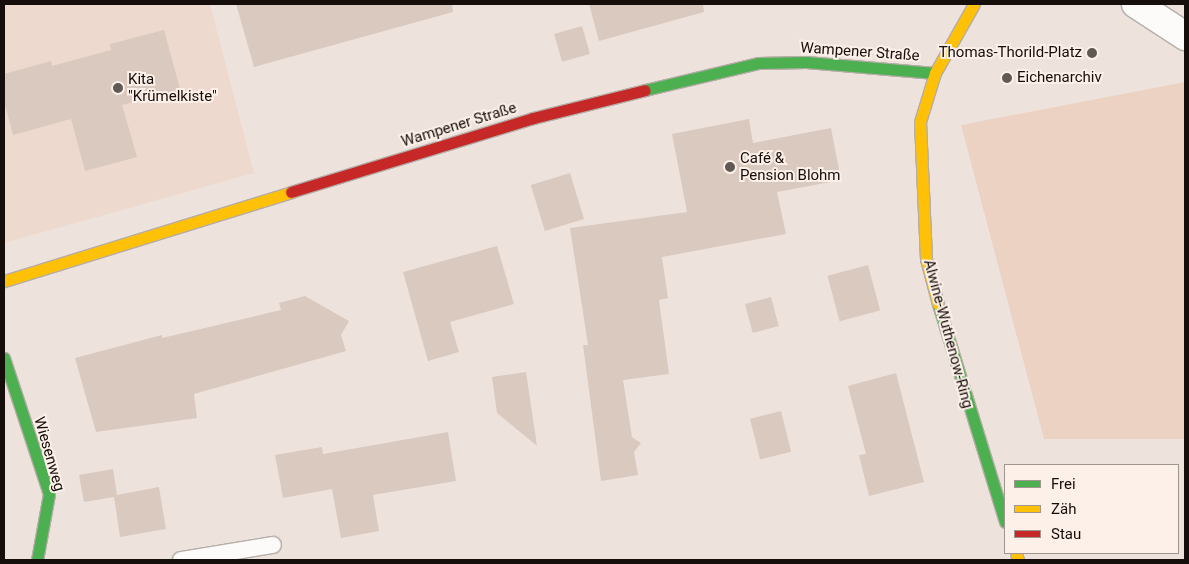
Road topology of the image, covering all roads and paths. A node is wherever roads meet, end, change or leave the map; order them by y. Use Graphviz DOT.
graph roads {
  1 [pos="974,4"];
  2 [pos="1136,4"];
  3 [pos="1185,36"];
  4 [pos="935,73"];
  5 [pos="4,281"];
  6 [pos="4,358"];
  7 [pos="1004,519"];
  8 [pos="273,545"];
  9 [pos="37,560"];
  10 [pos="181,560"];
  1 -- 4 [label="street, Alwine-Wuthenow-Ring"];
  2 -- 3 [label="street"];
  4 -- 5 [label="street, Wampener Straße"];
  4 -- 7 [label="street, Alwine-Wuthenow-Ring"];
  6 -- 9 [label="street, Wiesenweg"];
  8 -- 10 [label="lane"];
}
